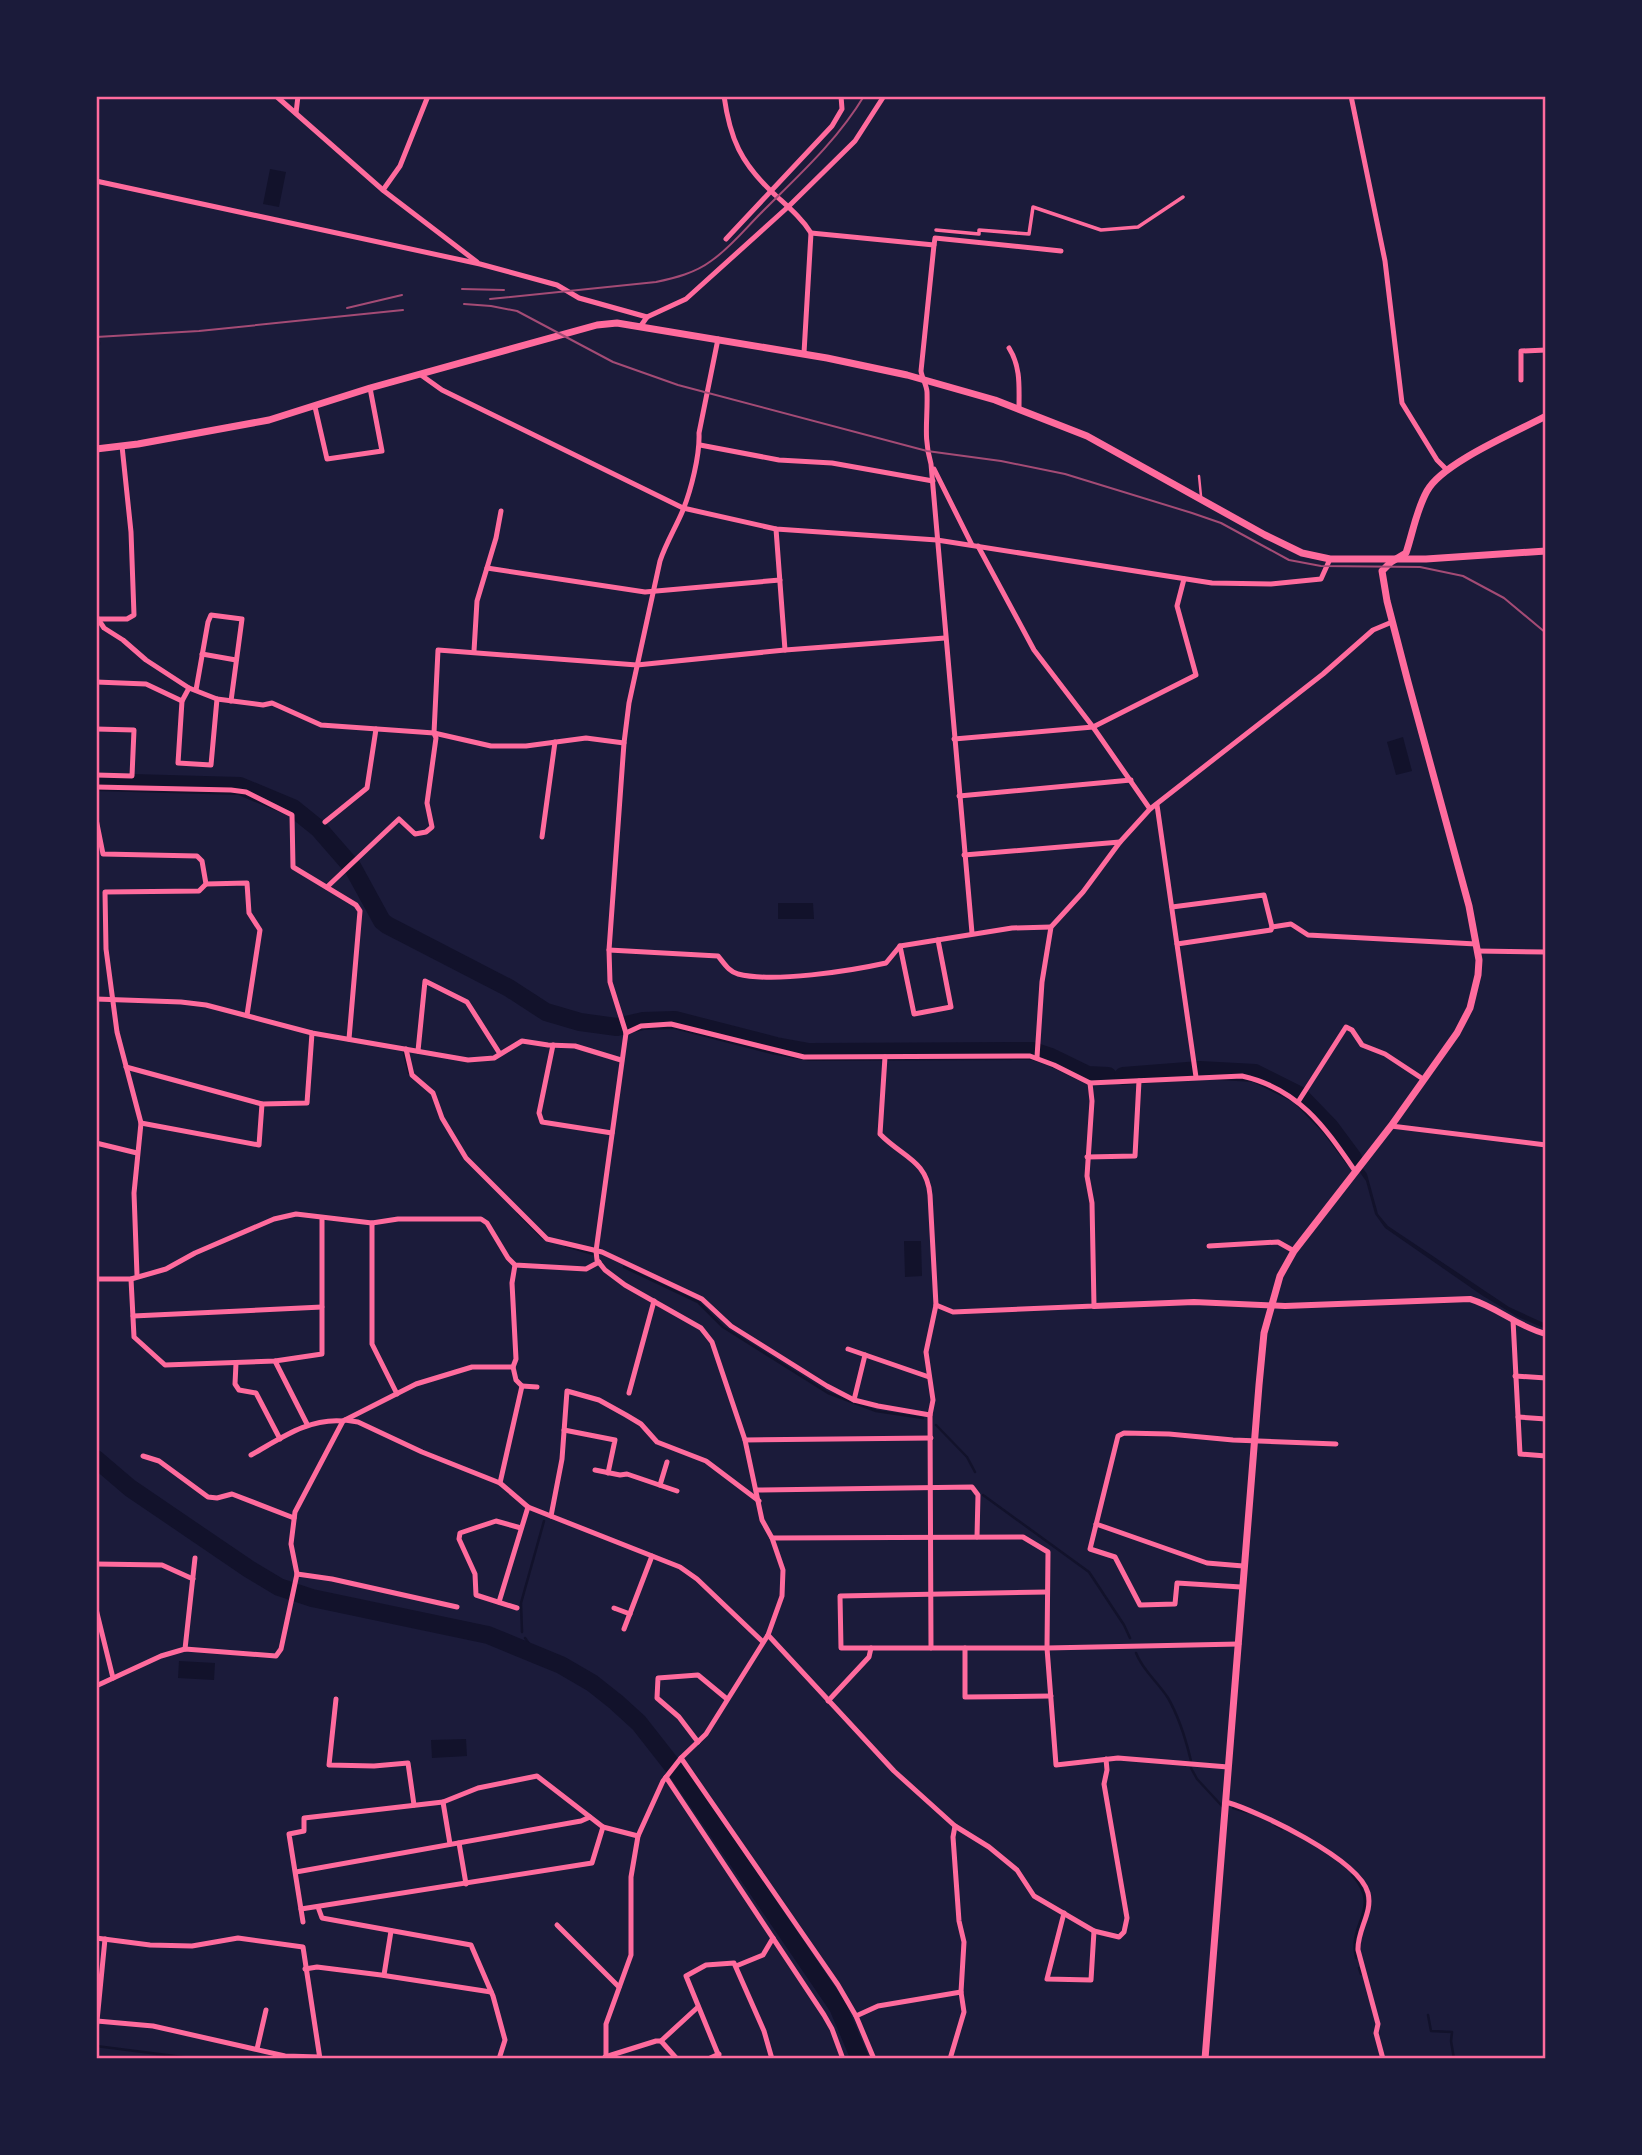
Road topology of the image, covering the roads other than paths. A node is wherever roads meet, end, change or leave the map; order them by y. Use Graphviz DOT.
graph roads {
  1 [pos="276,96"];
  2 [pos="298,96"];
  3 [pos="428,96"];
  4 [pos="481,96"];
  5 [pos="512,96"];
  6 [pos="724,96"];
  7 [pos="841,96"];
  8 [pos="884,96"];
  9 [pos="1351,96"];
  10 [pos="296,113"];
  11 [pos="96,181"];
  12 [pos="383,190"];
  13 [pos="771,191"];
  14 [pos="1183,197"];
  15 [pos="789,206"];
  16 [pos="936,230"];
  17 [pos="811,233"];
  18 [pos="726,239"];
  19 [pos="934,245"];
  20 [pos="1060,251"];
  21 [pos="480,264"];
  22 [pos="631,313"];
  23 [pos="647,317"];
  24 [pos="628,324"];
  25 [pos="640,327"];
  26 [pos="718,339"];
  27 [pos="1009,348"];
  28 [pos="1546,350"];
  29 [pos="804,353"];
  30 [pos="421,375"];
  31 [pos="922,380"];
  32 [pos="1521,380"];
  33 [pos="370,388"];
  34 [pos="315,407"];
  35 [pos="1019,408"];
  36 [pos="1546,416"];
  37 [pos="700,445"];
  38 [pos="122,446"];
  39 [pos="96,449"];
  40 [pos="931,464"];
  41 [pos="1447,470"];
  42 [pos="1199,476"];
  43 [pos="933,481"];
  44 [pos="1199,498"];
  45 [pos="684,508"];
  46 [pos="500,511"];
  47 [pos="776,529"];
  48 [pos="937,540"];
  49 [pos="975,545"];
  50 [pos="1546,551"];
  51 [pos="1330,559"];
  52 [pos="1396,559"];
  53 [pos="487,568"];
  54 [pos="1184,579"];
  55 [pos="780,580"];
  56 [pos="654,592"];
  57 [pos="97,618"];
  58 [pos="1392,622"];
  59 [pos="945,638"];
  60 [pos="785,650"];
  61 [pos="474,651"];
  62 [pos="202,654"];
  63 [pos="236,660"];
  64 [pos="637,665"];
  65 [pos="96,682"];
  66 [pos="188,688"];
  67 [pos="196,690"];
  68 [pos="217,699"];
  69 [pos="182,701"];
  70 [pos="231,701"];
  71 [pos="1093,727"];
  72 [pos="96,729"];
  73 [pos="376,729"];
  74 [pos="434,733"];
  75 [pos="954,738"];
  76 [pos="555,742"];
  77 [pos="624,743"];
  78 [pos="96,775"];
  79 [pos="1131,780"];
  80 [pos="96,787"];
  81 [pos="959,796"];
  82 [pos="1157,804"];
  83 [pos="1150,809"];
  84 [pos="96,819"];
  85 [pos="325,822"];
  86 [pos="542,836"];
  87 [pos="1120,842"];
  88 [pos="964,855"];
  89 [pos="206,884"];
  90 [pos="327,887"];
  91 [pos="1172,907"];
  92 [pos="1051,927"];
  93 [pos="1272,927"];
  94 [pos="972,933"];
  95 [pos="938,940"];
  96 [pos="1177,944"];
  97 [pos="900,946"];
  98 [pos="1477,948"];
  99 [pos="608,950"];
  100 [pos="1546,952"];
  101 [pos="114,998"];
  102 [pos="96,999"];
  103 [pos="247,1014"];
  104 [pos="626,1031"];
  105 [pos="312,1033"];
  106 [pos="349,1040"];
  107 [pos="554,1045"];
  108 [pos="406,1049"];
  109 [pos="418,1051"];
  110 [pos="500,1054"];
  111 [pos="885,1057"];
  112 [pos="1037,1058"];
  113 [pos="621,1060"];
  114 [pos="126,1067"];
  115 [pos="1196,1077"];
  116 [pos="1423,1079"];
  117 [pos="1139,1081"];
  118 [pos="1090,1083"];
  119 [pos="1298,1101"];
  120 [pos="262,1104"];
  121 [pos="141,1122"];
  122 [pos="1391,1126"];
  123 [pos="612,1133"];
  124 [pos="96,1143"];
  125 [pos="1546,1145"];
  126 [pos="137,1153"];
  127 [pos="1087,1157"];
  128 [pos="1357,1168"];
  129 [pos="322,1218"];
  130 [pos="373,1223"];
  131 [pos="1209,1246"];
  132 [pos="596,1251"];
  133 [pos="1294,1251"];
  134 [pos="599,1262"];
  135 [pos="515,1265"];
  136 [pos="134,1277"];
  137 [pos="96,1279"];
  138 [pos="654,1301"];
  139 [pos="936,1305"];
  140 [pos="1270,1305"];
  141 [pos="1094,1306"];
  142 [pos="322,1307"];
  143 [pos="133,1316"];
  144 [pos="1513,1320"];
  145 [pos="1546,1334"];
  146 [pos="848,1349"];
  147 [pos="865,1355"];
  148 [pos="275,1361"];
  149 [pos="236,1363"];
  150 [pos="513,1367"];
  151 [pos="1515,1376"];
  152 [pos="929,1377"];
  153 [pos="1546,1378"];
  154 [pos="522,1387"];
  155 [pos="537,1387"];
  156 [pos="629,1393"];
  157 [pos="397,1394"];
  158 [pos="854,1400"];
  159 [pos="930,1415"];
  160 [pos="1518,1417"];
  161 [pos="1546,1419"];
  162 [pos="344,1420"];
  163 [pos="307,1424"];
  164 [pos="564,1430"];
  165 [pos="930,1438"];
  166 [pos="280,1439"];
  167 [pos="745,1440"];
  168 [pos="1254,1441"];
  169 [pos="1336,1444"];
  170 [pos="251,1455"];
  171 [pos="1546,1455"];
  172 [pos="143,1456"];
  173 [pos="667,1462"];
  174 [pos="595,1470"];
  175 [pos="608,1473"];
  176 [pos="500,1483"];
  177 [pos="660,1485"];
  178 [pos="930,1487"];
  179 [pos="757,1490"];
  180 [pos="677,1491"];
  181 [pos="759,1502"];
  182 [pos="528,1507"];
  183 [pos="551,1516"];
  184 [pos="294,1518"];
  185 [pos="1096,1524"];
  186 [pos="521,1528"];
  187 [pos="931,1537"];
  188 [pos="977,1537"];
  189 [pos="772,1538"];
  190 [pos="652,1556"];
  191 [pos="195,1558"];
  192 [pos="96,1564"];
  193 [pos="1244,1566"];
  194 [pos="296,1577"];
  195 [pos="192,1579"];
  196 [pos="1241,1587"];
  197 [pos="1047,1592"];
  198 [pos="931,1594"];
  199 [pos="499,1602"];
  200 [pos="457,1607"];
  201 [pos="517,1608"];
  202 [pos="614,1608"];
  203 [pos="96,1609"];
  204 [pos="630,1614"];
  205 [pos="624,1629"];
  206 [pos="768,1635"];
  207 [pos="763,1642"];
  208 [pos="1239,1644"];
  209 [pos="185,1648"];
  210 [pos="871,1648"];
  211 [pos="931,1648"];
  212 [pos="965,1648"];
  213 [pos="1047,1648"];
  214 [pos="113,1678"];
  215 [pos="96,1686"];
  216 [pos="1051,1696"];
  217 [pos="336,1699"];
  218 [pos="727,1699"];
  219 [pos="828,1701"];
  220 [pos="698,1742"];
  221 [pos="680,1759"];
  222 [pos="1106,1759"];
  223 [pos="1228,1767"];
  224 [pos="667,1776"];
  225 [pos="443,1802"];
  226 [pos="1226,1802"];
  227 [pos="414,1805"];
  228 [pos="590,1816"];
  229 [pos="603,1826"];
  230 [pos="955,1826"];
  231 [pos="638,1836"];
  232 [pos="459,1843"];
  233 [pos="450,1844"];
  234 [pos="296,1872"];
  235 [pos="466,1884"];
  236 [pos="318,1907"];
  237 [pos="301,1909"];
  238 [pos="1064,1913"];
  239 [pos="303,1922"];
  240 [pos="558,1925"];
  241 [pos="391,1931"];
  242 [pos="1094,1931"];
  243 [pos="96,1938"];
  244 [pos="773,1938"];
  245 [pos="105,1939"];
  246 [pos="736,1966"];
  247 [pos="305,1969"];
  248 [pos="384,1975"];
  249 [pos="619,1987"];
  250 [pos="491,1992"];
  251 [pos="961,1992"];
  252 [pos="698,2007"];
  253 [pos="97,2010"];
  254 [pos="266,2010"];
  255 [pos="856,2015"];
  256 [pos="97,2021"];
  257 [pos="96,2031"];
  258 [pos="661,2041"];
  259 [pos="257,2049"];
  260 [pos="720,2056"];
  261 [pos="320,2058"];
  262 [pos="606,2058"];
  263 [pos="499,2059"];
  264 [pos="677,2059"];
  265 [pos="708,2059"];
  266 [pos="772,2059"];
  267 [pos="843,2059"];
  268 [pos="874,2059"];
  269 [pos="950,2059"];
  270 [pos="1205,2059"];
  271 [pos="1383,2059"];
  1 -- 10 [label="street"];
  2 -- 10 [label="street"];
  3 -- 12 [label="street"];
  4 -- 5 [label="street"];
  6 -- 13 [label="street"];
  7 -- 13 [label="street"];
  8 -- 15 [label="street"];
  9 -- 41 [label="street"];
  10 -- 12 [label="street"];
  11 -- 21 [label="street"];
  12 -- 21 [label="street"];
  13 -- 15 [label="street"];
  13 -- 18 [label="street"];
  14 -- 16 [label="street"];
  15 -- 17 [label="street"];
  15 -- 23 [label="street"];
  17 -- 19 [label="street"];
  17 -- 29 [label="street"];
  19 -- 20 [label="street"];
  19 -- 31 [label="street"];
  21 -- 22 [label="street"];
  22 -- 23 [label="street"];
  22 -- 24 [label="street"];
  22 -- 25 [label="street"];
  23 -- 25 [label="street"];
  24 -- 25 [label="main road"];
  24 -- 30 [label="main road"];
  25 -- 26 [label="main road"];
  26 -- 29 [label="main road"];
  26 -- 37 [label="street"];
  27 -- 35 [label="street"];
  28 -- 32 [label="street"];
  29 -- 31 [label="main road"];
  30 -- 33 [label="main road"];
  30 -- 45 [label="street"];
  31 -- 35 [label="main road"];
  31 -- 40 [label="street"];
  33 -- 34 [label="main road"];
  33 -- 34 [label="street"];
  34 -- 38 [label="main road"];
  35 -- 44 [label="main road"];
  36 -- 41 [label="main road"];
  37 -- 43 [label="street"];
  37 -- 45 [label="street"];
  38 -- 39 [label="main road"];
  38 -- 57 [label="street"];
  40 -- 43 [label="street"];
  40 -- 49 [label="street"];
  41 -- 52 [label="main road"];
  42 -- 44 [label="lane"];
  43 -- 48 [label="street"];
  44 -- 51 [label="main road"];
  45 -- 47 [label="street"];
  45 -- 56 [label="street"];
  46 -- 53 [label="street"];
  47 -- 48 [label="street"];
  47 -- 55 [label="street"];
  48 -- 49 [label="street"];
  48 -- 59 [label="street"];
  49 -- 54 [label="street"];
  49 -- 71 [label="street"];
  50 -- 52 [label="main road"];
  51 -- 52 [label="main road"];
  51 -- 54 [label="street"];
  52 -- 58 [label="main road"];
  53 -- 56 [label="street"];
  53 -- 61 [label="street"];
  54 -- 71 [label="street"];
  55 -- 56 [label="street"];
  55 -- 60 [label="street"];
  56 -- 64 [label="street"];
  57 -- 66 [label="street"];
  58 -- 82 [label="street"];
  58 -- 98 [label="main road"];
  59 -- 60 [label="street"];
  59 -- 75 [label="street"];
  60 -- 64 [label="street"];
  61 -- 64 [label="street"];
  61 -- 74 [label="street"];
  62 -- 63 [label="street"];
  62 -- 63 [label="street"];
  62 -- 67 [label="street"];
  63 -- 70 [label="street"];
  64 -- 77 [label="street"];
  65 -- 69 [label="street"];
  66 -- 67 [label="street"];
  66 -- 69 [label="street"];
  67 -- 68 [label="street"];
  68 -- 69 [label="street"];
  68 -- 70 [label="street"];
  70 -- 73 [label="street"];
  71 -- 75 [label="street"];
  71 -- 79 [label="street"];
  72 -- 78 [label="street"];
  73 -- 74 [label="street"];
  73 -- 85 [label="street"];
  74 -- 76 [label="street"];
  74 -- 90 [label="street"];
  75 -- 81 [label="street"];
  76 -- 77 [label="street"];
  76 -- 86 [label="street"];
  77 -- 99 [label="street"];
  79 -- 81 [label="street"];
  79 -- 83 [label="street"];
  80 -- 90 [label="street"];
  81 -- 88 [label="street"];
  82 -- 83 [label="street"];
  82 -- 91 [label="street"];
  83 -- 87 [label="street"];
  84 -- 89 [label="street"];
  87 -- 88 [label="street"];
  87 -- 92 [label="street"];
  88 -- 94 [label="street"];
  89 -- 101 [label="street"];
  89 -- 103 [label="street"];
  90 -- 106 [label="street"];
  91 -- 93 [label="street"];
  91 -- 96 [label="street"];
  92 -- 94 [label="street"];
  92 -- 112 [label="street"];
  93 -- 96 [label="street"];
  93 -- 98 [label="street"];
  94 -- 95 [label="street"];
  95 -- 97 [label="street"];
  95 -- 97 [label="street"];
  96 -- 115 [label="street"];
  97 -- 99 [label="street"];
  98 -- 100 [label="street"];
  98 -- 116 [label="main road"];
  99 -- 104 [label="street"];
  101 -- 102 [label="street"];
  101 -- 103 [label="street"];
  101 -- 114 [label="street"];
  103 -- 105 [label="street"];
  104 -- 111 [label="street"];
  104 -- 113 [label="street"];
  105 -- 106 [label="street"];
  105 -- 120 [label="street"];
  106 -- 108 [label="street"];
  107 -- 110 [label="street"];
  107 -- 113 [label="street"];
  107 -- 123 [label="street"];
  108 -- 109 [label="street"];
  108 -- 132 [label="street"];
  109 -- 110 [label="street"];
  109 -- 110 [label="street"];
  111 -- 112 [label="street"];
  111 -- 139 [label="street"];
  112 -- 118 [label="street"];
  113 -- 123 [label="street"];
  114 -- 120 [label="street"];
  114 -- 121 [label="street"];
  115 -- 117 [label="street"];
  115 -- 119 [label="street"];
  116 -- 119 [label="street"];
  116 -- 122 [label="main road"];
  117 -- 118 [label="street"];
  117 -- 127 [label="street"];
  118 -- 127 [label="street"];
  119 -- 128 [label="street"];
  120 -- 121 [label="street"];
  121 -- 126 [label="street"];
  122 -- 125 [label="street"];
  122 -- 128 [label="main road"];
  123 -- 132 [label="street"];
  124 -- 126 [label="street"];
  126 -- 136 [label="street"];
  127 -- 141 [label="street"];
  128 -- 133 [label="main road"];
  129 -- 130 [label="street"];
  129 -- 136 [label="street"];
  129 -- 142 [label="street"];
  130 -- 135 [label="street"];
  130 -- 157 [label="street"];
  131 -- 133 [label="street"];
  132 -- 134 [label="street"];
  132 -- 158 [label="street"];
  133 -- 140 [label="main road"];
  134 -- 135 [label="street"];
  134 -- 138 [label="street"];
  135 -- 150 [label="street"];
  136 -- 137 [label="street"];
  136 -- 143 [label="street"];
  138 -- 156 [label="street"];
  138 -- 167 [label="street"];
  139 -- 141 [label="street"];
  139 -- 152 [label="street"];
  140 -- 141 [label="street"];
  140 -- 144 [label="street"];
  140 -- 168 [label="main road"];
  142 -- 143 [label="street"];
  142 -- 148 [label="street"];
  143 -- 149 [label="street"];
  144 -- 145 [label="street"];
  144 -- 151 [label="street"];
  146 -- 147 [label="street"];
  147 -- 152 [label="street"];
  147 -- 158 [label="street"];
  148 -- 149 [label="street"];
  148 -- 163 [label="street"];
  149 -- 166 [label="street"];
  150 -- 154 [label="street"];
  150 -- 157 [label="street"];
  151 -- 153 [label="street"];
  151 -- 160 [label="street"];
  152 -- 159 [label="street"];
  154 -- 155 [label="street"];
  154 -- 176 [label="street"];
  157 -- 162 [label="street"];
  158 -- 159 [label="street"];
  159 -- 165 [label="street"];
  160 -- 161 [label="street"];
  160 -- 171 [label="street"];
  162 -- 163 [label="street"];
  162 -- 176 [label="street"];
  162 -- 184 [label="street"];
  163 -- 166 [label="street"];
  164 -- 175 [label="street"];
  164 -- 181 [label="street"];
  164 -- 183 [label="street"];
  165 -- 167 [label="street"];
  165 -- 178 [label="street"];
  166 -- 170 [label="street"];
  167 -- 179 [label="street"];
  168 -- 169 [label="street"];
  168 -- 185 [label="street"];
  168 -- 193 [label="main road"];
  172 -- 184 [label="street"];
  173 -- 177 [label="street"];
  174 -- 175 [label="street"];
  175 -- 177 [label="street"];
  176 -- 182 [label="street"];
  177 -- 180 [label="street"];
  178 -- 179 [label="street"];
  178 -- 187 [label="street"];
  178 -- 188 [label="street"];
  179 -- 181 [label="street"];
  181 -- 189 [label="street"];
  182 -- 183 [label="street"];
  182 -- 186 [label="street"];
  183 -- 190 [label="street"];
  184 -- 194 [label="street"];
  185 -- 193 [label="street"];
  185 -- 196 [label="street"];
  186 -- 199 [label="street"];
  186 -- 199 [label="street"];
  187 -- 188 [label="street"];
  187 -- 189 [label="street"];
  187 -- 198 [label="street"];
  188 -- 197 [label="street"];
  189 -- 206 [label="street"];
  190 -- 204 [label="street"];
  190 -- 207 [label="street"];
  191 -- 195 [label="street"];
  192 -- 195 [label="street"];
  193 -- 196 [label="main road"];
  194 -- 200 [label="street"];
  194 -- 209 [label="street"];
  195 -- 209 [label="street"];
  196 -- 208 [label="main road"];
  197 -- 198 [label="street"];
  197 -- 213 [label="street"];
  198 -- 210 [label="street"];
  198 -- 211 [label="street"];
  199 -- 201 [label="street"];
  202 -- 204 [label="street"];
  203 -- 214 [label="street"];
  204 -- 205 [label="street"];
  206 -- 207 [label="street"];
  206 -- 219 [label="street"];
  207 -- 218 [label="street"];
  208 -- 213 [label="street"];
  208 -- 223 [label="main road"];
  209 -- 214 [label="street"];
  210 -- 211 [label="street"];
  210 -- 219 [label="street"];
  211 -- 212 [label="street"];
  212 -- 213 [label="street"];
  212 -- 216 [label="street"];
  213 -- 216 [label="street"];
  214 -- 215 [label="street"];
  216 -- 222 [label="street"];
  217 -- 227 [label="street"];
  218 -- 220 [label="street"];
  218 -- 220 [label="street"];
  219 -- 230 [label="street"];
  220 -- 221 [label="street"];
  221 -- 224 [label="street"];
  221 -- 255 [label="street"];
  222 -- 223 [label="street"];
  222 -- 242 [label="street"];
  223 -- 226 [label="main road"];
  224 -- 231 [label="street"];
  224 -- 244 [label="street"];
  225 -- 227 [label="street"];
  225 -- 228 [label="street"];
  225 -- 233 [label="street"];
  226 -- 270 [label="main road"];
  226 -- 271 [label="street"];
  227 -- 234 [label="street"];
  228 -- 229 [label="street"];
  228 -- 232 [label="street"];
  229 -- 231 [label="street"];
  229 -- 235 [label="street"];
  230 -- 238 [label="street"];
  230 -- 251 [label="street"];
  231 -- 249 [label="street"];
  232 -- 233 [label="street"];
  232 -- 235 [label="street"];
  233 -- 234 [label="street"];
  234 -- 237 [label="street"];
  235 -- 236 [label="street"];
  236 -- 237 [label="street"];
  236 -- 241 [label="street"];
  237 -- 239 [label="street"];
  238 -- 242 [label="street"];
  238 -- 242 [label="street"];
  240 -- 249 [label="street"];
  241 -- 248 [label="street"];
  241 -- 250 [label="street"];
  243 -- 245 [label="street"];
  244 -- 246 [label="street"];
  244 -- 267 [label="street"];
  245 -- 247 [label="street"];
  245 -- 253 [label="street"];
  246 -- 252 [label="street"];
  246 -- 266 [label="street"];
  247 -- 248 [label="street"];
  247 -- 261 [label="street"];
  248 -- 250 [label="street"];
  249 -- 262 [label="street"];
  250 -- 263 [label="street"];
  251 -- 255 [label="street"];
  251 -- 269 [label="street"];
  252 -- 258 [label="street"];
  252 -- 260 [label="street"];
  253 -- 256 [label="street"];
  254 -- 259 [label="street"];
  255 -- 268 [label="street"];
  256 -- 257 [label="street"];
  256 -- 259 [label="street"];
  258 -- 262 [label="street"];
  258 -- 264 [label="street"];
  259 -- 261 [label="street"];
  260 -- 265 [label="street"];
}
